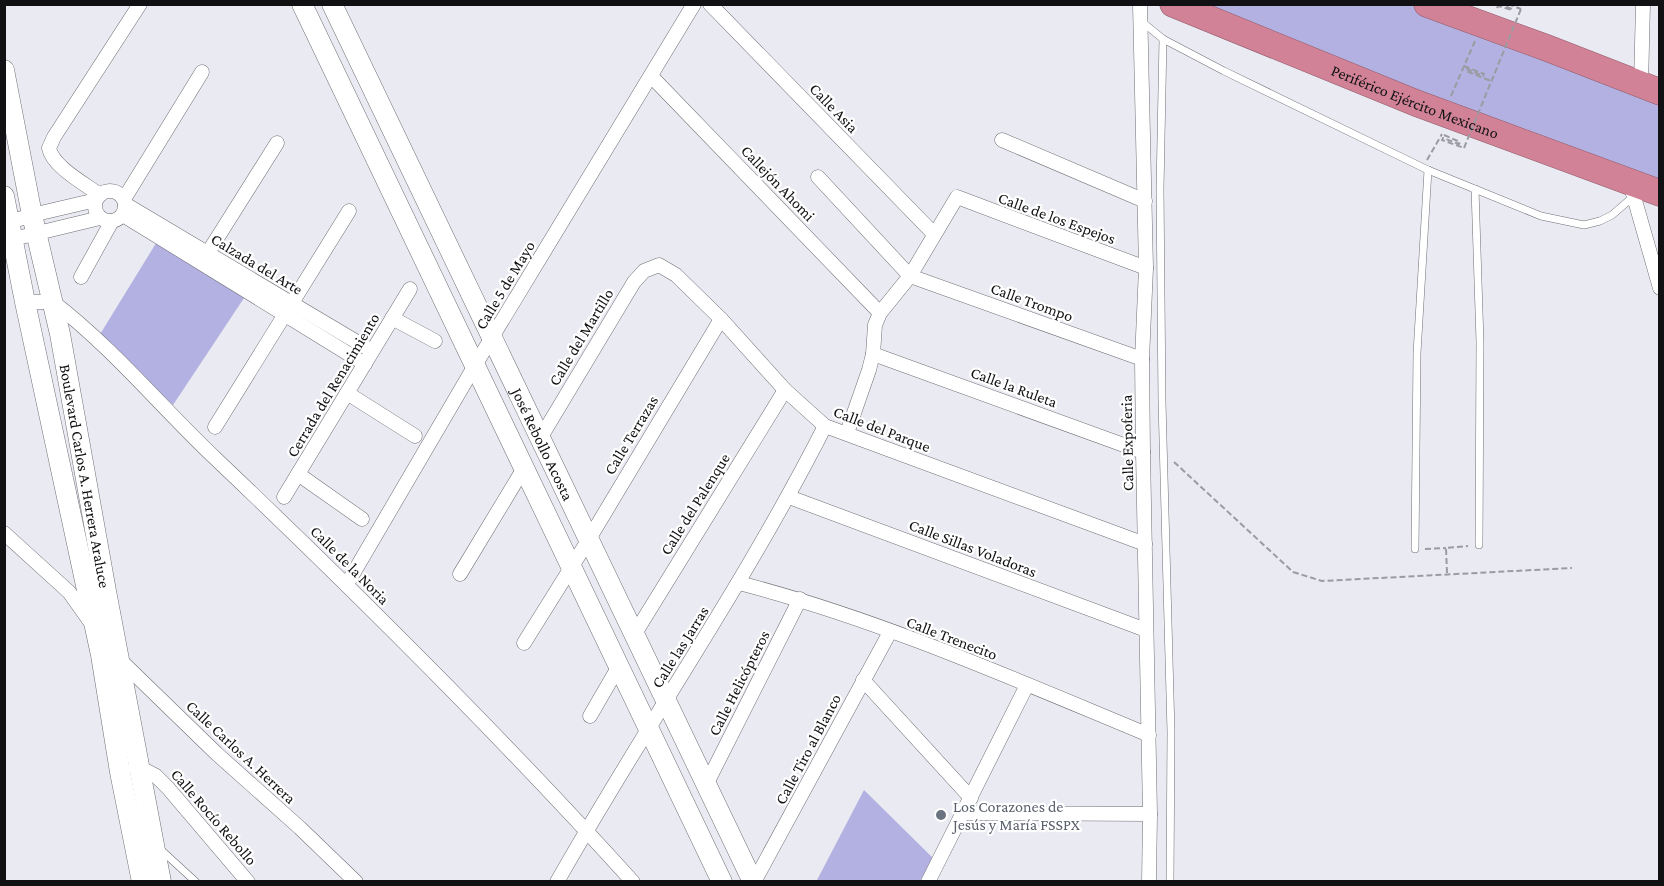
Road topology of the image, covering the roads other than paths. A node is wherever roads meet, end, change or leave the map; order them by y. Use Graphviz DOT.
graph roads {
  1 [pos="140,4"];
  2 [pos="302,4"];
  3 [pos="332,4"];
  4 [pos="694,4"];
  5 [pos="710,4"];
  6 [pos="1140,4"];
  7 [pos="1173,4"];
  8 [pos="1427,4"];
  9 [pos="1643,4"];
  10 [pos="1476,17"];
  11 [pos="1139,19"];
  12 [pos="1163,39"];
  13 [pos="4,70"];
  14 [pos="202,72"];
  15 [pos="651,76"];
  16 [pos="1650,89"];
  17 [pos="383,111"];
  18 [pos="358,124"];
  19 [pos="1002,140"];
  20 [pos="277,143"];
  21 [pos="1426,169"];
  22 [pos="818,177"];
  23 [pos="1475,189"];
  24 [pos="1632,189"];
  25 [pos="1659,194"];
  26 [pos="4,196"];
  27 [pos="98,197"];
  28 [pos="1145,201"];
  29 [pos="73,205"];
  30 [pos="349,211"];
  31 [pos="117,212"];
  32 [pos="34,224"];
  33 [pos="76,224"];
  34 [pos="12,230"];
  35 [pos="934,234"];
  36 [pos="205,259"];
  37 [pos="659,265"];
  38 [pos="1146,268"];
  39 [pos="910,276"];
  40 [pos="81,277"];
  41 [pos="1658,280"];
  42 [pos="410,289"];
  43 [pos="25,302"];
  44 [pos="53,302"];
  45 [pos="289,309"];
  46 [pos="880,313"];
  47 [pos="392,318"];
  48 [pos="721,319"];
  49 [pos="492,338"];
  50 [pos="435,341"];
  51 [pos="372,351"];
  52 [pos="873,354"];
  53 [pos="1142,359"];
  54 [pos="365,364"];
  55 [pos="474,367"];
  56 [pos="785,390"];
  57 [pos="347,393"];
  58 [pos="825,426"];
  59 [pos="215,428"];
  60 [pos="847,433"];
  61 [pos="415,436"];
  62 [pos="541,437"];
  63 [pos="1143,452"];
  64 [pos="524,468"];
  65 [pos="298,474"];
  66 [pos="284,497"];
  67 [pos="789,497"];
  68 [pos="362,519"];
  69 [pos="4,533"];
  70 [pos="589,539"];
  71 [pos="1145,544"];
  72 [pos="1479,545"];
  73 [pos="1415,549"];
  74 [pos="571,567"];
  75 [pos="460,574"];
  76 [pos="739,583"];
  77 [pos="347,584"];
  78 [pos="800,599"];
  79 [pos="94,627"];
  80 [pos="1146,630"];
  81 [pos="890,632"];
  82 [pos="634,635"];
  83 [pos="524,643"];
  84 [pos="110,656"];
  85 [pos="618,666"];
  86 [pos="864,680"];
  87 [pos="1028,685"];
  88 [pos="666,701"];
  89 [pos="590,716"];
  90 [pos="648,728"];
  91 [pos="1149,735"];
  92 [pos="130,769"];
  93 [pos="707,783"];
  94 [pos="972,798"];
  95 [pos="964,813"];
  96 [pos="1150,814"];
  97 [pos="586,830"];
  98 [pos="154,843"];
  99 [pos="142,882"];
  100 [pos="161,882"];
  101 [pos="196,882"];
  102 [pos="248,882"];
  103 [pos="356,882"];
  104 [pos="557,882"];
  105 [pos="633,882"];
  106 [pos="722,882"];
  107 [pos="754,882"];
  108 [pos="928,882"];
  109 [pos="1149,882"];
  110 [pos="1170,882"];
  1 -- 27 [label="street"];
  2 -- 18 [label="main road, José Rebollo Acosta"];
  3 -- 17 [label="main road, José Rebollo Acosta"];
  4 -- 15 [label="street, Calle 5 de Mayo"];
  5 -- 35 [label="street, Calle Asia"];
  6 -- 11 [label="street, Calle Expoferia"];
  7 -- 24 [label="highway, Periférico Ejército Mexicano"];
  8 -- 10 [label="highway"];
  9 -- 16 [label="street"];
  10 -- 16 [label="highway"];
  11 -- 12 [label="lane"];
  11 -- 28 [label="street, Calle Expoferia"];
  12 -- 21 [label="lane"];
  12 -- 110 [label="lane"];
  13 -- 32 [label="main road, Boulevard Carlos A. Herrera Araluce"];
  14 -- 31 [label="street"];
  15 -- 46 [label="street, Callejón Ahomi"];
  15 -- 49 [label="street, Calle 5 de Mayo"];
  17 -- 18 [label="main road"];
  17 -- 49 [label="main road, José Rebollo Acosta"];
  18 -- 55 [label="main road, José Rebollo Acosta"];
  19 -- 28 [label="street"];
  20 -- 36 [label="street"];
  21 -- 23 [label="lane"];
  21 -- 73 [label="lane"];
  22 -- 39 [label="street"];
  23 -- 24 [label="lane"];
  23 -- 72 [label="lane"];
  24 -- 25 [label="highway, Periférico Ejército Mexicano"];
  24 -- 41 [label="street"];
  26 -- 34 [label="main road, Boulevard Carlos A. Herrera Araluce"];
  27 -- 29 [label="street"];
  27 -- 31 [label="street"];
  27 -- 31 [label="street"];
  28 -- 38 [label="street, Calle Expoferia"];
  29 -- 32 [label="street"];
  29 -- 33 [label="street"];
  30 -- 45 [label="street"];
  31 -- 33 [label="street"];
  31 -- 36 [label="street, Calzada del Arte"];
  31 -- 40 [label="street"];
  32 -- 33 [label="street"];
  32 -- 34 [label="street"];
  32 -- 34 [label="street"];
  32 -- 44 [label="main road, Boulevard Carlos A. Herrera Araluce"];
  34 -- 43 [label="main road, Boulevard Carlos A. Herrera Araluce"];
  35 -- 38 [label="street, Calle de los Espejos"];
  35 -- 39 [label="street"];
  36 -- 45 [label="street, Calzada del Arte"];
  37 -- 48 [label="street, Calle del Parque"];
  37 -- 62 [label="street, Calle del Martillo"];
  38 -- 53 [label="street, Calle Expoferia"];
  39 -- 46 [label="street"];
  39 -- 53 [label="street, Calle Trompo"];
  42 -- 47 [label="street, Cerrada del Renacimiento"];
  43 -- 44 [label="street"];
  43 -- 79 [label="main road, Boulevard Carlos A. Herrera Araluce"];
  44 -- 77 [label="street, Calle de la Noria"];
  44 -- 84 [label="main road, Boulevard Carlos A. Herrera Araluce"];
  45 -- 51 [label="street, Calzada del Arte"];
  45 -- 54 [label="street, Calzada del Arte"];
  45 -- 59 [label="street"];
  46 -- 52 [label="street"];
  47 -- 50 [label="street"];
  47 -- 51 [label="street, Cerrada del Renacimiento"];
  48 -- 56 [label="street, Calle del Parque"];
  48 -- 70 [label="street, Calle Terrazas"];
  49 -- 55 [label="street, Calle 5 de Mayo"];
  49 -- 62 [label="main road, José Rebollo Acosta"];
  51 -- 54 [label="street, Cerrada del Renacimiento"];
  52 -- 60 [label="street"];
  52 -- 63 [label="street, Calle la Ruleta"];
  53 -- 63 [label="street, Calle Expoferia"];
  54 -- 57 [label="street, Cerrada del Renacimiento"];
  55 -- 64 [label="main road, José Rebollo Acosta"];
  55 -- 77 [label="street, Calle 5 de Mayo"];
  56 -- 58 [label="street, Calle del Parque"];
  56 -- 82 [label="street, Calle del Palenque"];
  57 -- 61 [label="street"];
  57 -- 65 [label="street, Cerrada del Renacimiento"];
  58 -- 60 [label="street, Calle del Parque"];
  58 -- 67 [label="street, Calle las Jarras"];
  60 -- 71 [label="street, Calle del Parque"];
  62 -- 70 [label="main road, José Rebollo Acosta"];
  63 -- 71 [label="street, Calle Expoferia"];
  64 -- 74 [label="main road, José Rebollo Acosta"];
  64 -- 75 [label="street"];
  65 -- 66 [label="street, Cerrada del Renacimiento"];
  65 -- 68 [label="street"];
  67 -- 76 [label="street, Calle las Jarras"];
  67 -- 80 [label="street, Calle Sillas Voladoras"];
  69 -- 79 [label="street"];
  70 -- 74 [label="street, Calle Terrazas"];
  70 -- 82 [label="main road, José Rebollo Acosta"];
  71 -- 80 [label="street, Calle Expoferia"];
  74 -- 83 [label="street, Calle Terrazas"];
  74 -- 85 [label="main road, José Rebollo Acosta"];
  76 -- 78 [label="street, Calle Trenecito"];
  76 -- 88 [label="street, Calle las Jarras"];
  77 -- 97 [label="street, Calle de la Noria"];
  78 -- 81 [label="street, Calle Trenecito"];
  78 -- 93 [label="street, Calle Helicópteros"];
  79 -- 84 [label="main road, Boulevard Carlos A. Herrera Araluce"];
  80 -- 91 [label="street, Calle Expoferia"];
  81 -- 86 [label="street, Calle Tiro al Blanco"];
  81 -- 87 [label="street, Calle Trenecito"];
  82 -- 88 [label="main road, José Rebollo Acosta"];
  84 -- 92 [label="main road, Boulevard Carlos A. Herrera Araluce"];
  84 -- 103 [label="street, Calle Carlos A. Herrera"];
  85 -- 89 [label="street"];
  85 -- 90 [label="main road, José Rebollo Acosta"];
  86 -- 94 [label="street"];
  86 -- 107 [label="street, Calle Tiro al Blanco"];
  87 -- 91 [label="street, Calle Trenecito"];
  87 -- 94 [label="street"];
  88 -- 90 [label="street, Calle las Jarras"];
  88 -- 93 [label="main road, José Rebollo Acosta"];
  90 -- 97 [label="street, Calle las Jarras"];
  90 -- 106 [label="main road, José Rebollo Acosta"];
  91 -- 96 [label="street, Calle Expoferia"];
  92 -- 98 [label="main road, Boulevard Carlos A. Herrera Araluce"];
  92 -- 99 [label="main road, Boulevard Carlos A. Herrera Araluce"];
  92 -- 102 [label="street, Calle Rocío Rebollo"];
  93 -- 107 [label="main road, José Rebollo Acosta"];
  94 -- 95 [label="street"];
  95 -- 96 [label="street"];
  95 -- 108 [label="street"];
  96 -- 109 [label="street, Calle Expoferia"];
  97 -- 104 [label="street, Calle las Jarras"];
  97 -- 105 [label="street, Calle de la Noria"];
  98 -- 100 [label="main road, Boulevard Carlos A. Herrera Araluce"];
  98 -- 101 [label="lane"];
}
